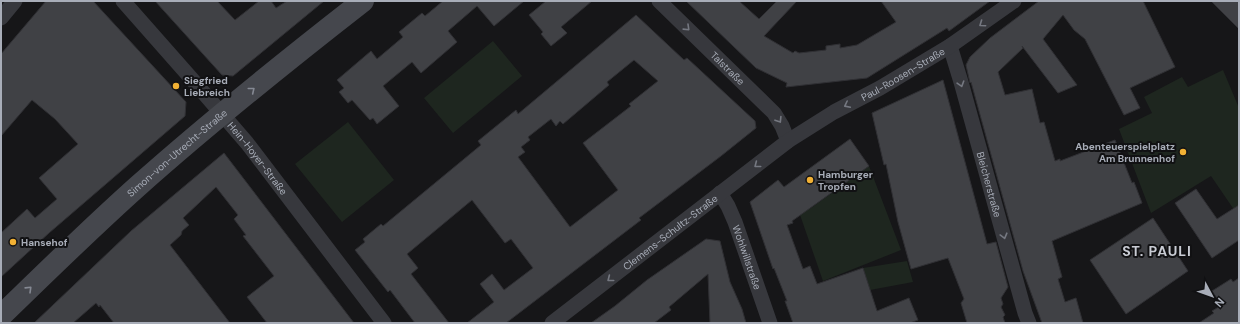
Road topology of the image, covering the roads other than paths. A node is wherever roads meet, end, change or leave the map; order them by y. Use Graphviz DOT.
graph roads {
  1 [pos="15,1"];
  2 [pos="123,1"];
  3 [pos="363,1"];
  4 [pos="659,1"];
  5 [pos="1014,1"];
  6 [pos="1,18"];
  7 [pos="950,46"];
  8 [pos="221,114"];
  9 [pos="788,141"];
  10 [pos="720,193"];
  11 [pos="1,316"];
  12 [pos="384,323"];
  13 [pos="552,323"];
  14 [pos="770,323"];
  15 [pos="1029,323"];
  1 -- 6 [label="street"];
  2 -- 8 [label="street, Hein-Hoyer-Straße"];
  8 -- 3 [label="main road, Simon-von-Utrecht-Straße, one-way"];
  4 -- 9 [label="street, Talstraße, one-way"];
  5 -- 7 [label="street, Paul-Roosen-Straße, one-way"];
  7 -- 9 [label="street, Paul-Roosen-Straße, one-way"];
  7 -- 15 [label="street, Bleicherstraße, one-way"];
  11 -- 8 [label="main road, Simon-von-Utrecht-Straße, one-way"];
  8 -- 12 [label="street, Hein-Hoyer-Straße"];
  9 -- 10 [label="street, Clemens-Schultz-Straße, one-way"];
  10 -- 13 [label="street, Clemens-Schultz-Straße, one-way"];
  10 -- 14 [label="street, Wohlwillstraße"];
}
